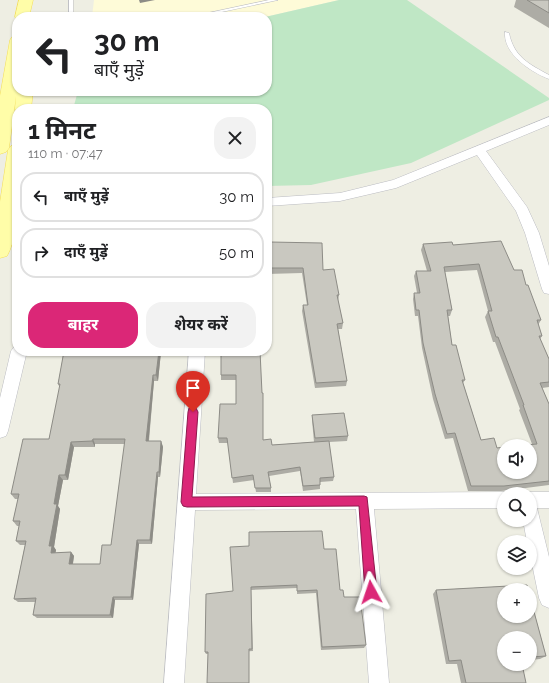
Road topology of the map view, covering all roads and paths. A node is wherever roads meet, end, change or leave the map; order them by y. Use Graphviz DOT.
graph roads {
  1 [pos="26,0"];
  2 [pos="71,0"];
  3 [pos="276,0"];
  4 [pos="23,12"];
  5 [pos="71,12"];
  6 [pos="216,12"];
  7 [pos="507,33"];
  8 [pos="12,72"];
  9 [pos="549,77"];
  10 [pos="549,121"];
  11 [pos="0,148"];
  12 [pos="479,150"];
  13 [pos="272,202"];
  14 [pos="12,210"];
  15 [pos="0,251"];
  16 [pos="549,289"];
  17 [pos="18,356"];
  18 [pos="197,356"];
  19 [pos="0,431"];
  20 [pos="497,500"];
  21 [pos="537,500"];
  22 [pos="549,500"];
  23 [pos="364,501"];
  24 [pos="187,502"];
  25 [pos="533,527"];
  26 [pos="549,598"];
  27 [pos="174,683"];
  28 [pos="379,683"];
  1 -- 4 [label="main road"];
  2 -- 5 [label="lane"];
  3 -- 6 [label="lane"];
  7 -- 9 [label="lane"];
  8 -- 11 [label="main road"];
  10 -- 12 [label="street"];
  12 -- 13 [label="street"];
  12 -- 16 [label="street"];
  14 -- 15 [label="main road"];
  17 -- 19 [label="street"];
  18 -- 24 [label="street"];
  20 -- 23 [label="street"];
  21 -- 22 [label="street"];
  23 -- 24 [label="street"];
  23 -- 28 [label="street"];
  24 -- 27 [label="street"];
  25 -- 26 [label="street"];
}
